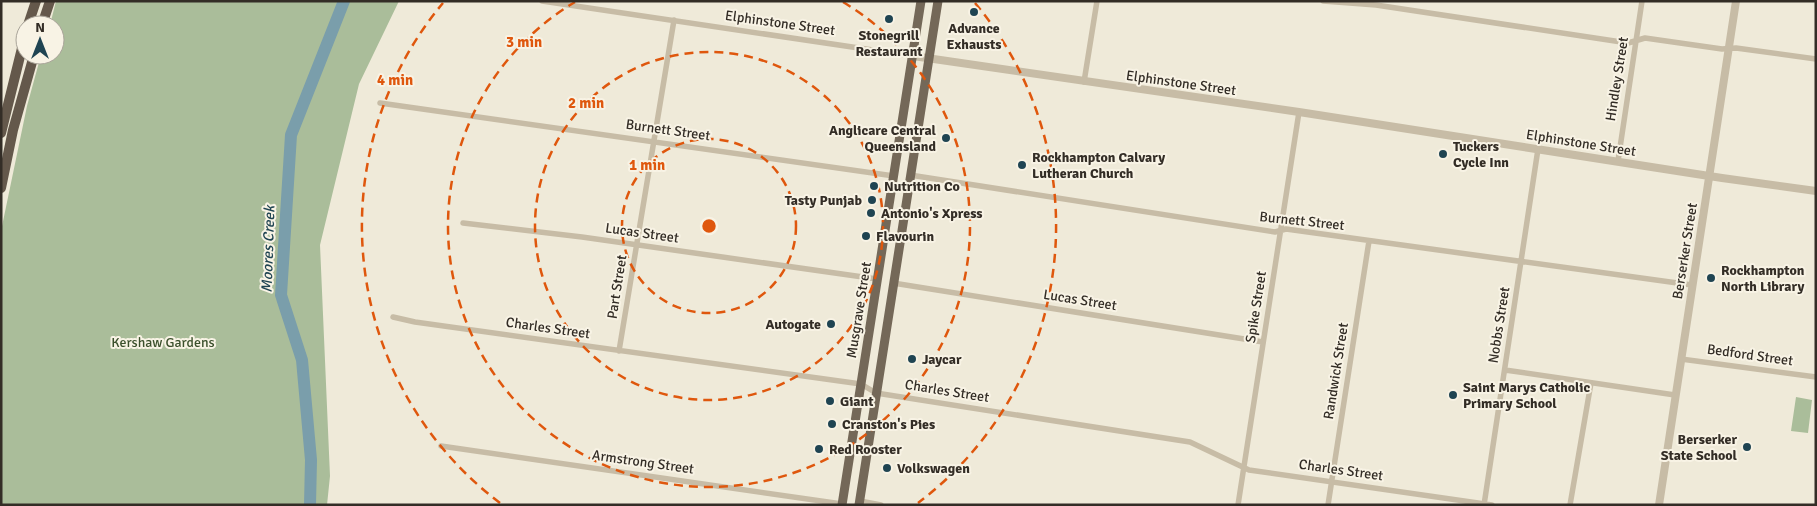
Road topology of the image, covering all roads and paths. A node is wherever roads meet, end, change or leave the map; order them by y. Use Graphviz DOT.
graph roads {
  1 [pos="36,1"];
  2 [pos="50,1"];
  3 [pos="542,1"];
  4 [pos="922,1"];
  5 [pos="938,1"];
  6 [pos="1097,1"];
  7 [pos="1323,1"];
  8 [pos="1642,1"];
  9 [pos="1736,1"];
  10 [pos="31,15"];
  11 [pos="45,15"];
  12 [pos="674,20"];
  13 [pos="1636,41"];
  14 [pos="1729,48"];
  15 [pos="913,56"];
  16 [pos="929,58"];
  17 [pos="1816,59"];
  18 [pos="18,65"];
  19 [pos="31,65"];
  20 [pos="1084,82"];
  21 [pos="380,103"];
  22 [pos="1299,112"];
  23 [pos="1,133"];
  24 [pos="653,141"];
  25 [pos="1538,149"];
  26 [pos="1618,161"];
  27 [pos="910,175"];
  28 [pos="894,176"];
  29 [pos="1709,176"];
  30 [pos="1,188"];
  31 [pos="1816,191"];
  32 [pos="462,223"];
  33 [pos="1280,231"];
  34 [pos="1369,241"];
  35 [pos="636,245"];
  36 [pos="1522,262"];
  37 [pos="877,279"];
  38 [pos="893,283"];
  39 [pos="1692,285"];
  40 [pos="393,317"];
  41 [pos="1263,342"];
  42 [pos="619,351"];
  43 [pos="1681,359"];
  44 [pos="1505,370"];
  45 [pos="1816,377"];
  46 [pos="1591,382"];
  47 [pos="861,384"];
  48 [pos="876,393"];
  49 [pos="1675,394"];
  50 [pos="441,446"];
  51 [pos="1243,467"];
  52 [pos="1331,482"];
  53 [pos="859,503"];
  54 [pos="842,504"];
  55 [pos="1484,504"];
  56 [pos="881,505"];
  57 [pos="1238,505"];
  58 [pos="1328,505"];
  59 [pos="1492,505"];
  60 [pos="1570,505"];
  61 [pos="1658,505"];
  1 -- 10 [label="highway"];
  2 -- 11 [label="highway"];
  3 -- 12 [label="street, Elphinstone Street"];
  4 -- 15 [label="main road, Musgrave Street"];
  5 -- 16 [label="main road"];
  6 -- 20 [label="street"];
  7 -- 13 [label="street"];
  8 -- 13 [label="street, Hindley Street"];
  9 -- 14 [label="street, Berserker Street"];
  12 -- 15 [label="street, Elphinstone Street"];
  12 -- 24 [label="street, Part Street"];
  13 -- 14 [label="street"];
  13 -- 26 [label="street, Hindley Street"];
  14 -- 17 [label="street"];
  14 -- 29 [label="street, Berserker Street"];
  15 -- 16 [label="street, Elphinstone Street"];
  15 -- 28 [label="main road, Musgrave Street"];
  16 -- 20 [label="street, Elphinstone Street"];
  16 -- 27 [label="main road"];
  18 -- 23 [label="highway"];
  19 -- 30 [label="highway"];
  20 -- 22 [label="street, Elphinstone Street"];
  21 -- 24 [label="street, Burnett Street"];
  22 -- 25 [label="street, Elphinstone Street"];
  22 -- 33 [label="street, Spike Street"];
  24 -- 28 [label="street, Burnett Street"];
  24 -- 35 [label="street, Part Street"];
  25 -- 26 [label="street, Elphinstone Street"];
  25 -- 36 [label="street, Nobbs Street"];
  26 -- 29 [label="street, Elphinstone Street"];
  27 -- 33 [label="street, Burnett Street"];
  27 -- 38 [label="main road"];
  28 -- 37 [label="main road, Musgrave Street"];
  29 -- 31 [label="street, Elphinstone Street"];
  29 -- 39 [label="street, Berserker Street"];
  32 -- 35 [label="street, Lucas Street"];
  33 -- 34 [label="street, Burnett Street"];
  33 -- 41 [label="street, Spike Street"];
  34 -- 36 [label="street, Burnett Street"];
  34 -- 52 [label="street, Randwick Street"];
  35 -- 37 [label="street, Lucas Street"];
  35 -- 42 [label="street, Part Street"];
  36 -- 39 [label="street, Burnett Street"];
  36 -- 44 [label="street, Nobbs Street"];
  37 -- 47 [label="main road, Musgrave Street"];
  38 -- 41 [label="street, Lucas Street"];
  38 -- 48 [label="main road"];
  39 -- 43 [label="street, Berserker Street"];
  40 -- 42 [label="street, Charles Street"];
  41 -- 51 [label="street, Spike Street"];
  42 -- 47 [label="street, Charles Street"];
  43 -- 45 [label="street, Bedford Street"];
  43 -- 49 [label="street, Berserker Street"];
  44 -- 46 [label="street"];
  44 -- 55 [label="street, Nobbs Street"];
  46 -- 49 [label="street"];
  46 -- 60 [label="street"];
  47 -- 48 [label="street, Charles Street"];
  47 -- 54 [label="main road, Musgrave Street"];
  48 -- 51 [label="street, Charles Street"];
  48 -- 53 [label="main road"];
  49 -- 61 [label="street, Berserker Street"];
  50 -- 54 [label="street, Armstrong Street"];
  51 -- 52 [label="street, Charles Street"];
  51 -- 57 [label="street, Spike Street"];
  52 -- 55 [label="street, Charles Street"];
  52 -- 58 [label="street, Randwick Street"];
  53 -- 56 [label="street"];
  55 -- 59 [label="street, Charles Street"];
}
